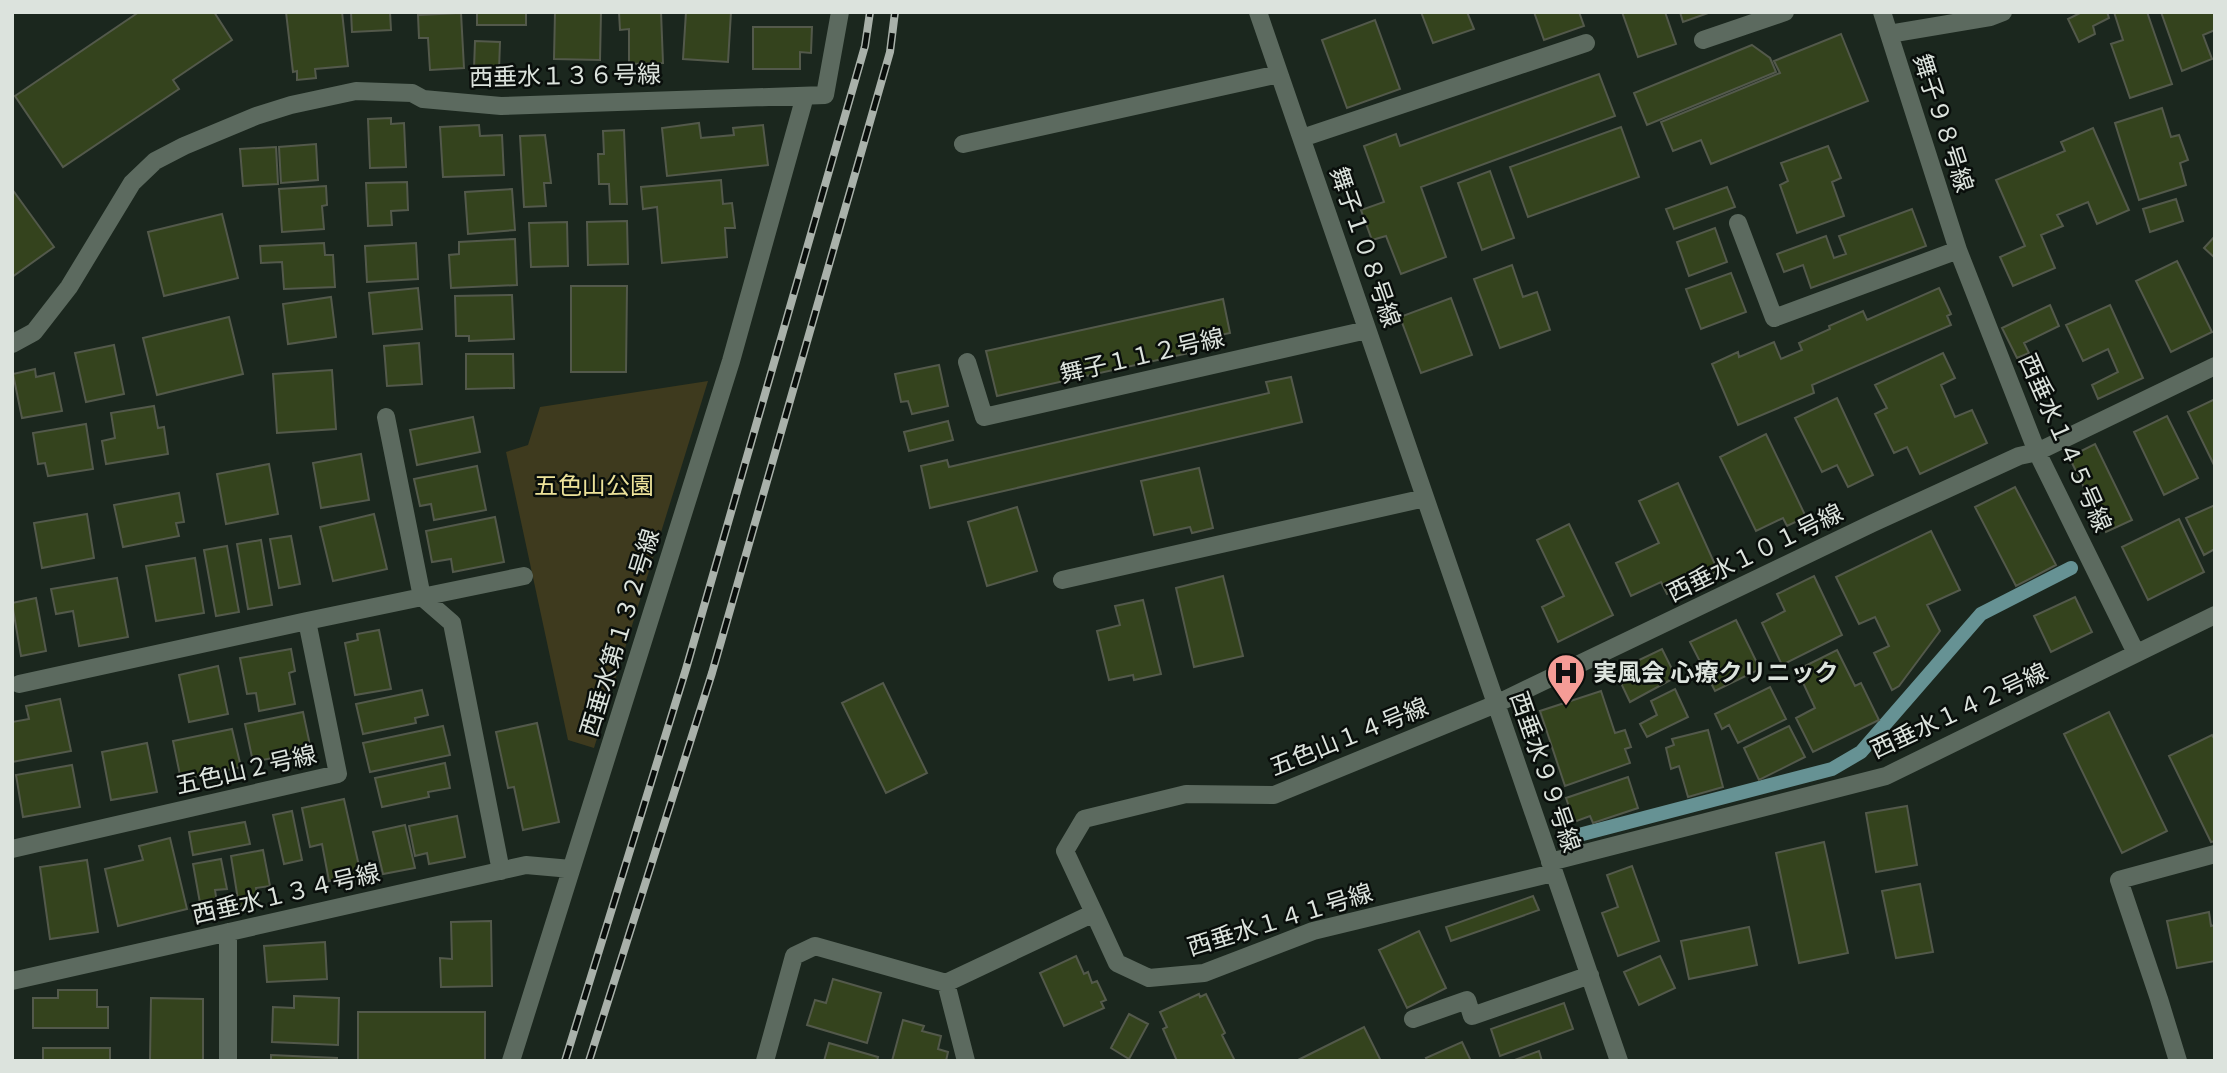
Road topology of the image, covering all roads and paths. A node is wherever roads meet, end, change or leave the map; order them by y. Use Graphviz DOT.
graph roads {
  1 [pos="840,12"];
  2 [pos="1258,12"];
  3 [pos="1785,12"];
  4 [pos="1882,12"];
  5 [pos="2003,12"];
  6 [pos="1889,34"];
  7 [pos="1703,40"];
  8 [pos="1586,43"];
  9 [pos="1279,74"];
  10 [pos="805,96"];
  11 [pos="1301,138"];
  12 [pos="963,144"];
  13 [pos="1738,223"];
  14 [pos="1958,250"];
  15 [pos="1367,330"];
  16 [pos="12,344"];
  17 [pos="967,362"];
  18 [pos="2215,366"];
  19 [pos="386,417"];
  20 [pos="2037,452"];
  21 [pos="1425,498"];
  22 [pos="524,576"];
  23 [pos="1062,580"];
  24 [pos="422,597"];
  25 [pos="2215,615"];
  26 [pos="307,621"];
  27 [pos="2136,653"];
  28 [pos="19,684"];
  29 [pos="1496,704"];
  30 [pos="12,849"];
  31 [pos="2215,854"];
  32 [pos="1551,867"];
  33 [pos="571,869"];
  34 [pos="501,871"];
  35 [pos="1094,914"];
  36 [pos="228,932"];
  37 [pos="1590,975"];
  38 [pos="12,981"];
  39 [pos="946,983"];
  40 [pos="1413,1019"];
  41 [pos="228,1061"];
  42 [pos="511,1061"];
  43 [pos="765,1061"];
  44 [pos="966,1061"];
  45 [pos="1619,1061"];
  46 [pos="2178,1061"];
  1 -- 10 [label="street"];
  2 -- 9 [label="street, 舞子１０８号線"];
  3 -- 7 [label="street"];
  4 -- 6 [label="street, 舞子９８号線"];
  5 -- 6 [label="street"];
  6 -- 14 [label="street, 舞子９８号線"];
  8 -- 11 [label="street"];
  9 -- 11 [label="street, 舞子１０８号線"];
  9 -- 12 [label="street"];
  10 -- 16 [label="street, 西垂水１３６号線"];
  10 -- 33 [label="street, 西垂水第１３２号線"];
  11 -- 15 [label="street, 舞子１０８号線"];
  13 -- 14 [label="street"];
  14 -- 20 [label="street, 西垂水１４５号線"];
  15 -- 17 [label="street, 舞子１１２号線"];
  15 -- 21 [label="street, 舞子１０８号線"];
  18 -- 20 [label="street, 西垂水１０１号線"];
  19 -- 24 [label="street"];
  20 -- 27 [label="street, 西垂水１４５号線"];
  20 -- 29 [label="street, 西垂水１０１号線"];
  21 -- 23 [label="street"];
  21 -- 29 [label="street, 西垂水９９号線"];
  22 -- 24 [label="street"];
  24 -- 26 [label="street"];
  24 -- 34 [label="street"];
  25 -- 27 [label="street, 西垂水１４２号線"];
  26 -- 28 [label="street"];
  26 -- 30 [label="street, 五色山２号線"];
  27 -- 32 [label="street, 西垂水１４２号線"];
  29 -- 32 [label="street, 西垂水９９号線"];
  29 -- 35 [label="street, 五色山１４号線"];
  31 -- 46 [label="street"];
  32 -- 35 [label="street, 西垂水１４１号線"];
  32 -- 37 [label="street, 西垂水９９号線"];
  33 -- 34 [label="street, 西垂水１３４号線"];
  33 -- 42 [label="street, 西垂水第１３２号線"];
  34 -- 36 [label="street, 西垂水１３４号線"];
  35 -- 39 [label="street"];
  36 -- 38 [label="street, 西垂水１３４号線"];
  36 -- 41 [label="street"];
  37 -- 40 [label="street"];
  37 -- 45 [label="street, 西垂水９９号線"];
  39 -- 43 [label="street"];
  39 -- 44 [label="street"];
}
